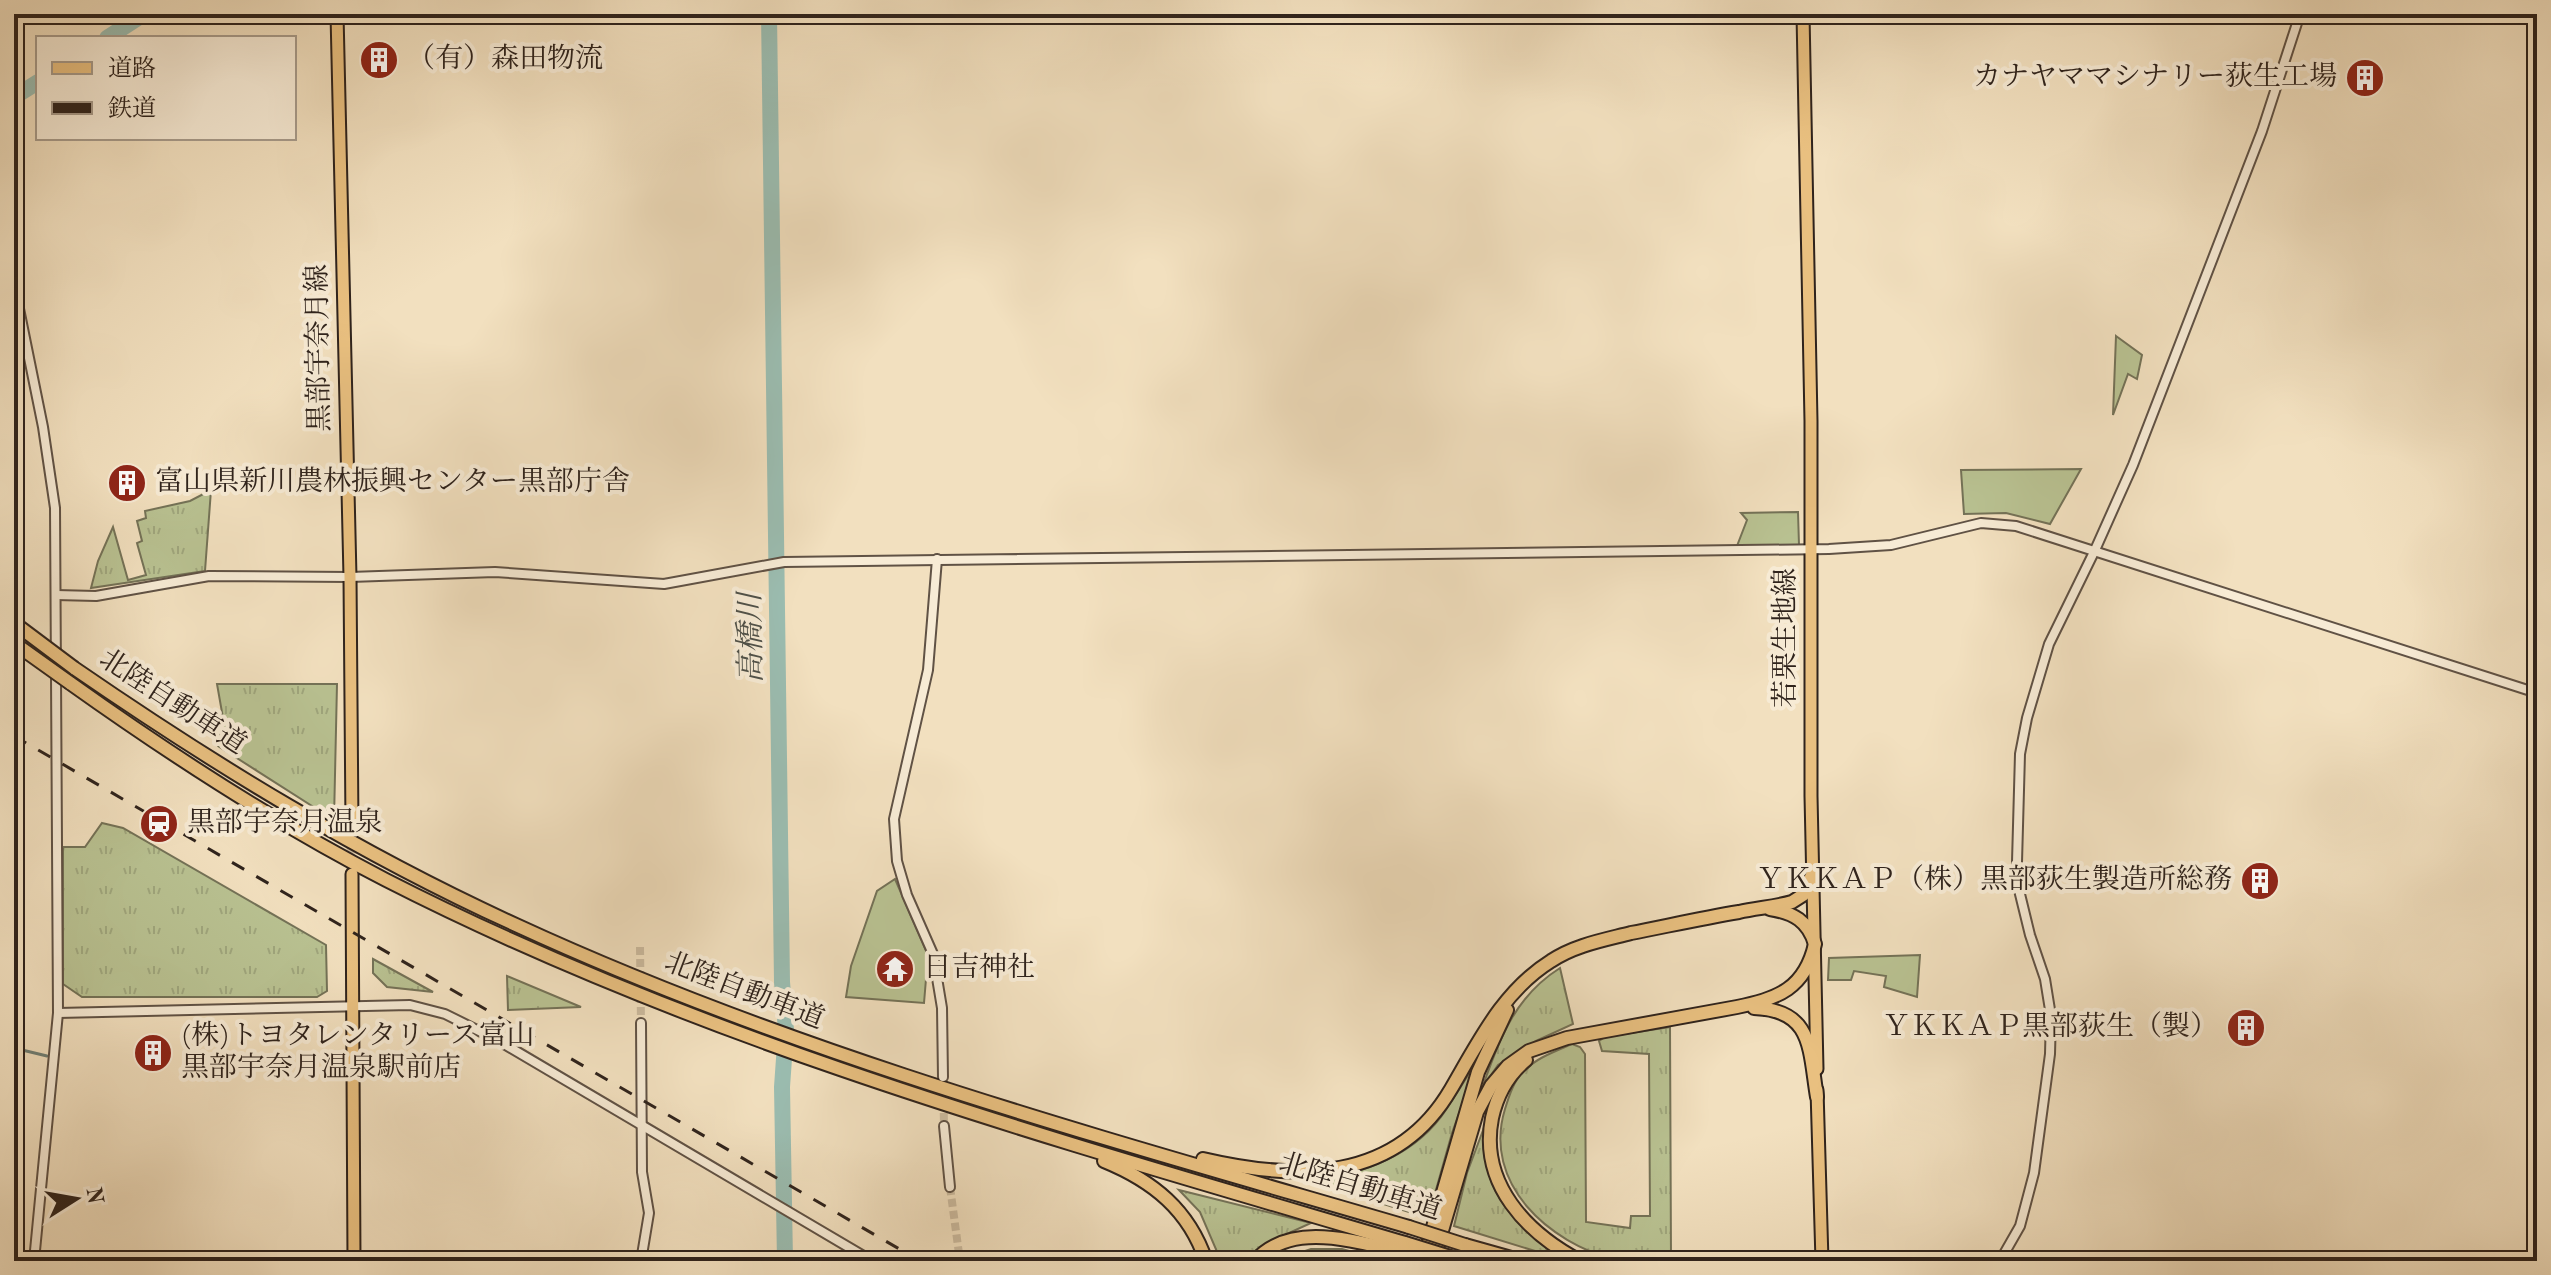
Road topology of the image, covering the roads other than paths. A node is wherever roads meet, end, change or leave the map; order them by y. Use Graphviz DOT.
graph roads {
  1 [pos="337,14"];
  2 [pos="1803,14"];
  3 [pos="2300,14"];
  4 [pos="14,284"];
  5 [pos="1811,550"];
  6 [pos="2095,550"];
  7 [pos="937,559"];
  8 [pos="350,577"];
  9 [pos="56,595"];
  10 [pos="14,623"];
  11 [pos="14,643"];
  12 [pos="2537,693"];
  13 [pos="352,826"];
  14 [pos="352,874"];
  15 [pos="1812,875"];
  16 [pos="1758,908"];
  17 [pos="1815,944"];
  18 [pos="1529,978"];
  19 [pos="1737,1007"];
  20 [pos="352,1009"];
  21 [pos="58,1013"];
  22 [pos="641,1023"];
  23 [pos="1567,1038"];
  24 [pos="943,1077"];
  25 [pos="911,1094"];
  26 [pos="1817,1097"];
  27 [pos="1045,1119"];
  28 [pos="944,1126"];
  29 [pos="642,1127"];
  30 [pos="950,1187"];
  31 [pos="1404,1247"];
  32 [pos="1462,1260"];
  33 [pos="34,1261"];
  34 [pos="354,1261"];
  35 [pos="641,1261"];
  36 [pos="872,1261"];
  37 [pos="1206,1261"];
  38 [pos="1255,1261"];
  39 [pos="1423,1261"];
  40 [pos="1433,1261"];
  41 [pos="1439,1261"];
  42 [pos="1522,1261"];
  43 [pos="1580,1261"];
  44 [pos="1822,1261"];
  45 [pos="2000,1261"];
  1 -- 8 [label="main road, 黒部宇奈月線"];
  2 -- 5 [label="main road, 若栗生地線"];
  3 -- 6 [label="street"];
  4 -- 9 [label="street"];
  5 -- 6 [label="street"];
  5 -- 7 [label="street"];
  5 -- 15 [label="main road, 若栗生地線"];
  6 -- 12 [label="street"];
  6 -- 45 [label="street"];
  7 -- 8 [label="street"];
  7 -- 24 [label="street"];
  8 -- 9 [label="street"];
  8 -- 13 [label="main road, 黒部宇奈月線"];
  9 -- 21 [label="street"];
  10 -- 27 [label="highway, 北陸自動車道, bridge"];
  11 -- 25 [label="highway, 北陸自動車道, bridge"];
  14 -- 20 [label="main road"];
  15 -- 16 [label="highway"];
  15 -- 17 [label="main road, 若栗生地線"];
  16 -- 17 [label="highway"];
  16 -- 18 [label="highway"];
  17 -- 19 [label="highway"];
  17 -- 26 [label="main road, 若栗生地線"];
  18 -- 27 [label="highway"];
  18 -- 39 [label="highway"];
  19 -- 23 [label="highway"];
  19 -- 26 [label="highway"];
  20 -- 21 [label="street"];
  20 -- 29 [label="street"];
  20 -- 34 [label="main road"];
  21 -- 33 [label="street"];
  22 -- 29 [label="street"];
  23 -- 40 [label="highway"];
  23 -- 43 [label="highway"];
  25 -- 31 [label="highway, 北陸自動車道"];
  25 -- 37 [label="highway"];
  26 -- 44 [label="main road, 若栗生地線"];
  27 -- 42 [label="highway, 北陸自動車道, bridge"];
  28 -- 30 [label="street"];
  29 -- 35 [label="street"];
  29 -- 36 [label="street"];
  31 -- 32 [label="highway, 北陸自動車道, bridge"];
  31 -- 38 [label="highway"];
  31 -- 41 [label="highway, bridge"];
}
